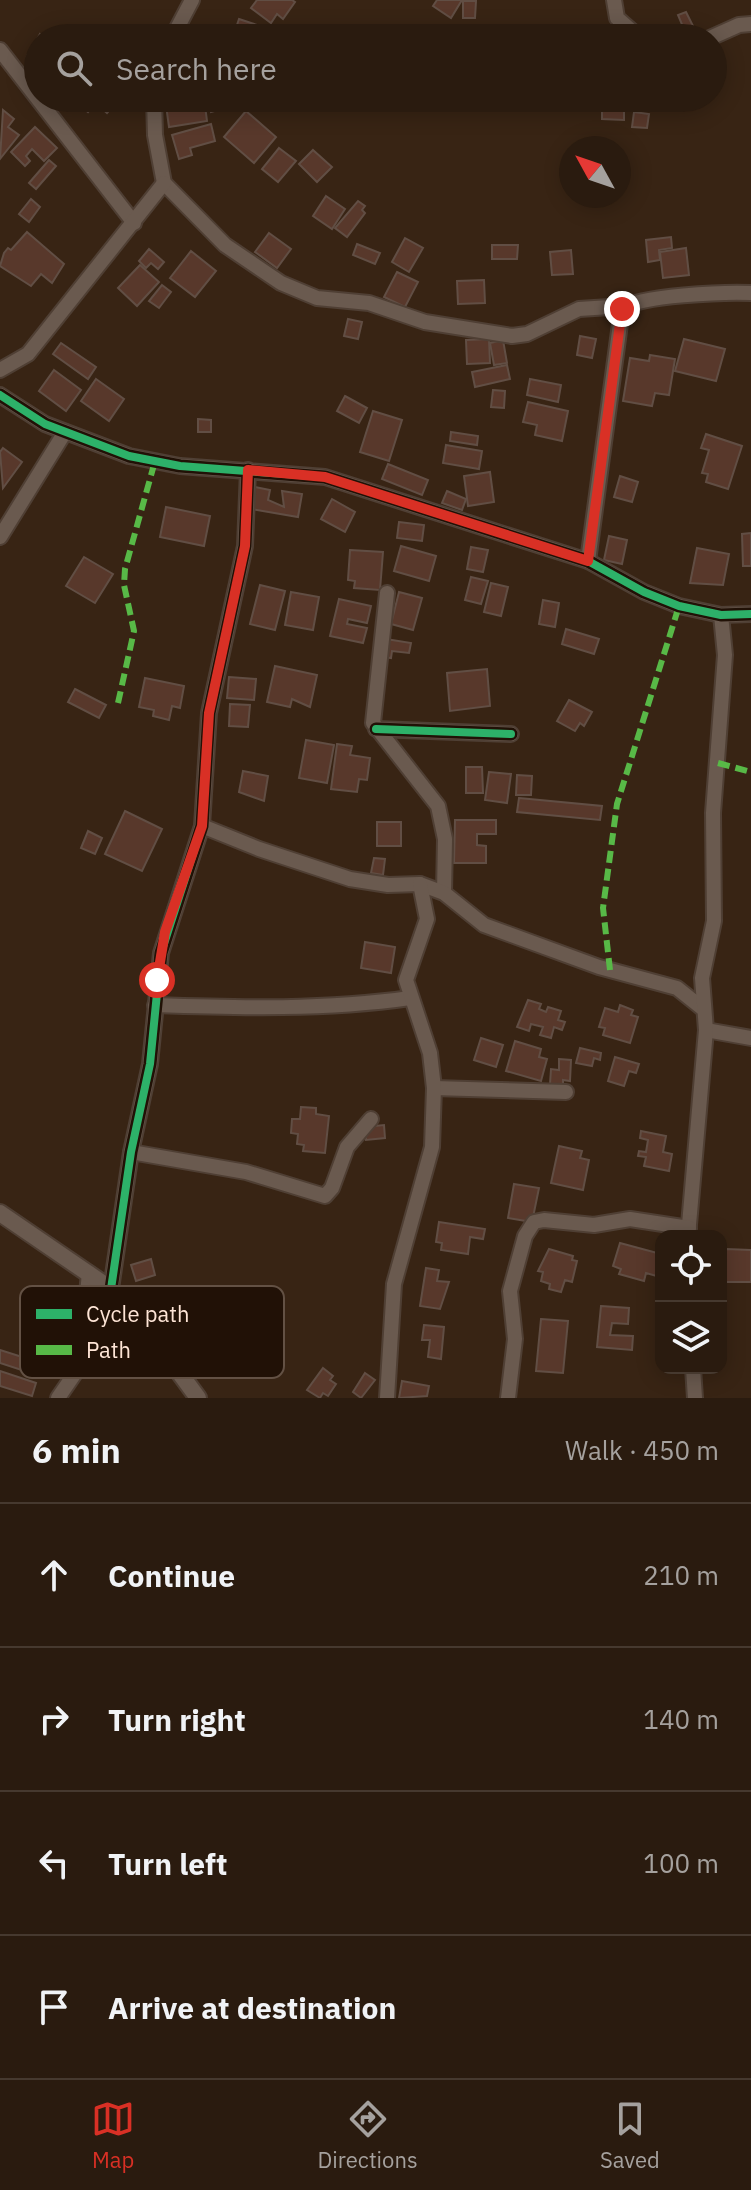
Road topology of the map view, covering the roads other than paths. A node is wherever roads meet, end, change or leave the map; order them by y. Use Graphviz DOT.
graph roads {
  1 [pos="192,0"];
  2 [pos="614,0"];
  3 [pos="179,24"];
  4 [pos="624,24"];
  5 [pos="751,24"];
  6 [pos="727,30"];
  7 [pos="0,50"];
  8 [pos="24,81"];
  9 [pos="48,112"];
  10 [pos="154,112"];
  11 [pos="164,183"];
  12 [pos="134,223"];
  13 [pos="751,293"];
  14 [pos="625,306"];
  15 [pos="0,370"];
  16 [pos="0,395"];
  17 [pos="65,432"];
  18 [pos="248,470"];
  19 [pos="0,537"];
  20 [pos="588,561"];
  21 [pos="387,593"];
  22 [pos="751,614"];
  23 [pos="721,615"];
  24 [pos="376,729"];
  25 [pos="511,734"];
  26 [pos="202,826"];
  27 [pos="420,884"];
  28 [pos="444,893"];
  29 [pos="410,998"];
  30 [pos="155,1005"];
  31 [pos="702,1008"];
  32 [pos="706,1030"];
  33 [pos="751,1038"];
  34 [pos="434,1088"];
  35 [pos="566,1092"];
  36 [pos="371,1119"];
  37 [pos="131,1152"];
  38 [pos="0,1213"];
  39 [pos="679,1230"];
  40 [pos="688,1230"];
  41 [pos="89,1273"];
  42 [pos="88,1286"];
  43 [pos="107,1286"];
  44 [pos="111,1286"];
  45 [pos="693,1374"];
  46 [pos="72,1378"];
  47 [pos="183,1378"];
  48 [pos="58,1398"];
  49 [pos="198,1398"];
  50 [pos="387,1398"];
  51 [pos="508,1398"];
  52 [pos="695,1398"];
  1 -- 3 [label="street"];
  2 -- 4 [label="street"];
  5 -- 6 [label="street"];
  7 -- 8 [label="street"];
  9 -- 12 [label="street"];
  10 -- 11 [label="street"];
  11 -- 12 [label="street"];
  11 -- 14 [label="street"];
  12 -- 15 [label="street"];
  13 -- 14 [label="street"];
  14 -- 20 [label="street"];
  16 -- 17 [label="street"];
  17 -- 18 [label="street"];
  17 -- 19 [label="street"];
  18 -- 20 [label="street"];
  18 -- 26 [label="street"];
  20 -- 23 [label="street"];
  21 -- 24 [label="street"];
  22 -- 23 [label="street"];
  23 -- 31 [label="street"];
  24 -- 25 [label="street"];
  24 -- 28 [label="street"];
  26 -- 27 [label="street"];
  26 -- 30 [label="street"];
  27 -- 28 [label="street"];
  27 -- 29 [label="street"];
  28 -- 31 [label="street"];
  29 -- 30 [label="street"];
  29 -- 34 [label="street"];
  30 -- 37 [label="street"];
  31 -- 32 [label="street"];
  32 -- 33 [label="street"];
  32 -- 40 [label="street"];
  34 -- 35 [label="street"];
  34 -- 50 [label="street"];
  36 -- 37 [label="street"];
  37 -- 44 [label="street"];
  38 -- 41 [label="street"];
  39 -- 51 [label="street"];
  41 -- 42 [label="street"];
  41 -- 43 [label="street"];
  45 -- 52 [label="street"];
  46 -- 48 [label="street"];
  47 -- 49 [label="street"];
}
